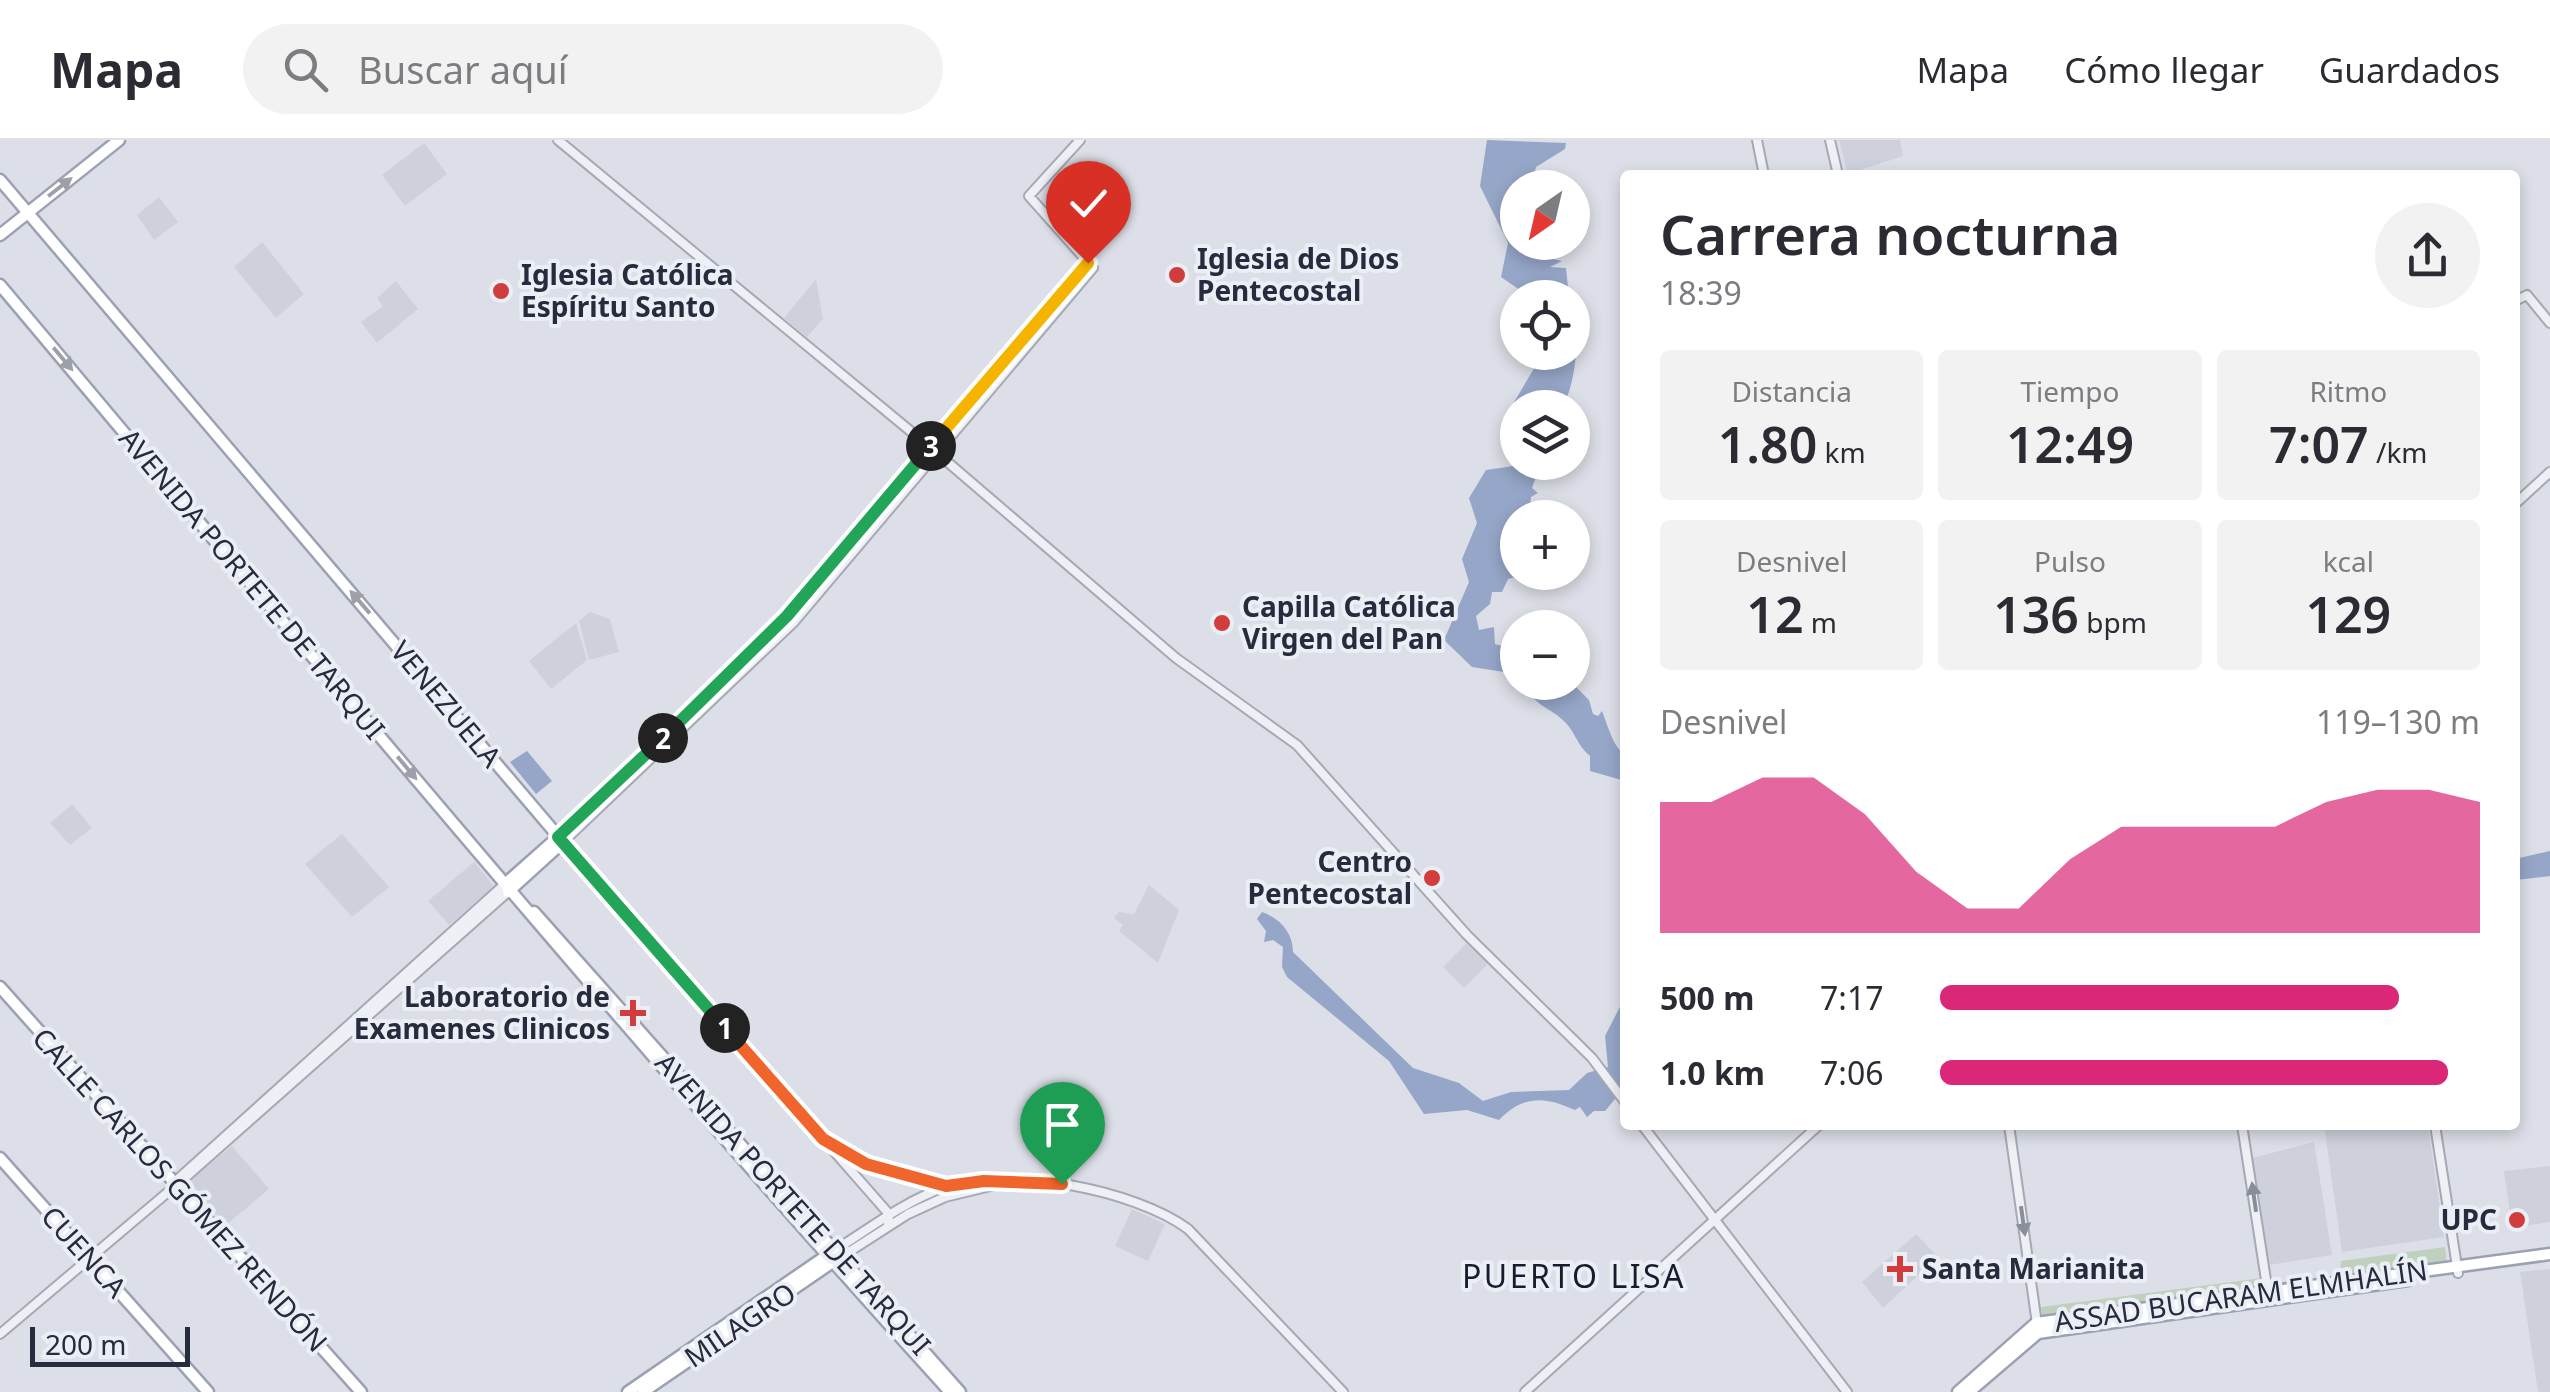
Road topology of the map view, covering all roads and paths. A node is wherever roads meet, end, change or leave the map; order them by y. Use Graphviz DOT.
graph roads {
  1 [pos="120,140"];
  2 [pos="558,140"];
  3 [pos="1080,140"];
  4 [pos="1757,140"];
  5 [pos="1830,140"];
  6 [pos="1763,170"];
  7 [pos="1837,170"];
  8 [pos="0,180"];
  9 [pos="28,213"];
  10 [pos="0,235"];
  11 [pos="0,284"];
  12 [pos="2520,298"];
  13 [pos="2550,323"];
  14 [pos="933,450"];
  15 [pos="2550,472"];
  16 [pos="2520,499"];
  17 [pos="561,840"];
  18 [pos="509,888"];
  19 [pos="0,987"];
  20 [pos="1620,1095"];
  21 [pos="1646,1130"];
  22 [pos="1813,1130"];
  23 [pos="2010,1130"];
  24 [pos="2243,1130"];
  25 [pos="2436,1130"];
  26 [pos="823,1139"];
  27 [pos="0,1158"];
  28 [pos="1003,1182"];
  29 [pos="174,1184"];
  30 [pos="946,1186"];
  31 [pos="889,1214"];
  32 [pos="1713,1220"];
  33 [pos="888,1225"];
  34 [pos="832,1257"];
  35 [pos="2550,1257"];
  36 [pos="88,1258"];
  37 [pos="2457,1270"];
  38 [pos="2269,1298"];
  39 [pos="2037,1328"];
  40 [pos="0,1334"];
  41 [pos="208,1392"];
  42 [pos="361,1392"];
  43 [pos="628,1392"];
  44 [pos="643,1392"];
  45 [pos="950,1392"];
  46 [pos="960,1392"];
  47 [pos="1343,1392"];
  48 [pos="1525,1392"];
  49 [pos="1847,1392"];
  50 [pos="1958,1392"];
  51 [pos="1969,1392"];
  9 -- 1 [label="main road, one-way"];
  2 -- 14 [label="street"];
  3 -- 14 [label="street"];
  4 -- 6 [label="street"];
  5 -- 7 [label="street"];
  8 -- 9 [label="main road, VENEZUELA"];
  9 -- 10 [label="main road"];
  17 -- 9 [label="main road, VENEZUELA, one-way"];
  11 -- 18 [label="main road, AVENIDA PORTETE DE TARQUI, one-way"];
  12 -- 13 [label="street"];
  14 -- 17 [label="street"];
  14 -- 17 [label="street"];
  14 -- 20 [label="street"];
  15 -- 16 [label="street"];
  17 -- 18 [label="main road"];
  17 -- 26 [label="street, VENEZUELA"];
  18 -- 29 [label="street"];
  18 -- 34 [label="main road, AVENIDA PORTETE DE TARQUI"];
  19 -- 29 [label="main road, CALLE CARLOS GÓMEZ RENDÓN"];
  21 -- 32 [label="street"];
  22 -- 32 [label="street"];
  23 -- 39 [label="street, one-way"];
  38 -- 24 [label="street, one-way"];
  25 -- 37 [label="street"];
  26 -- 30 [label="street"];
  26 -- 31 [label="street, VENEZUELA"];
  27 -- 36 [label="main road, CUENCA"];
  28 -- 30 [label="street"];
  28 -- 33 [label="street"];
  28 -- 47 [label="street"];
  29 -- 36 [label="street"];
  29 -- 42 [label="main road, CALLE CARLOS GÓMEZ RENDÓN"];
  30 -- 31 [label="street"];
  31 -- 33 [label="street"];
  31 -- 34 [label="street"];
  32 -- 48 [label="street"];
  32 -- 49 [label="street"];
  33 -- 34 [label="street"];
  34 -- 43 [label="main road, MILAGRO"];
  34 -- 44 [label="main road, MILAGRO"];
  34 -- 45 [label="main road, AVENIDA PORTETE DE TARQUI"];
  34 -- 46 [label="main road, AVENIDA PORTETE DE TARQUI"];
  35 -- 37 [label="main road, ASSAD BUCARAM ELMHALÍN"];
  35 -- 37 [label="main road, ASSAD BUCARAM ELMHALÍN"];
  36 -- 40 [label="street"];
  36 -- 41 [label="main road, CUENCA"];
  37 -- 38 [label="main road, ASSAD BUCARAM ELMHALÍN"];
  38 -- 39 [label="main road, ASSAD BUCARAM ELMHALÍN"];
  39 -- 50 [label="main road, ASSAD BUCARAM ELMHALÍN"];
  39 -- 51 [label="main road"];
}
